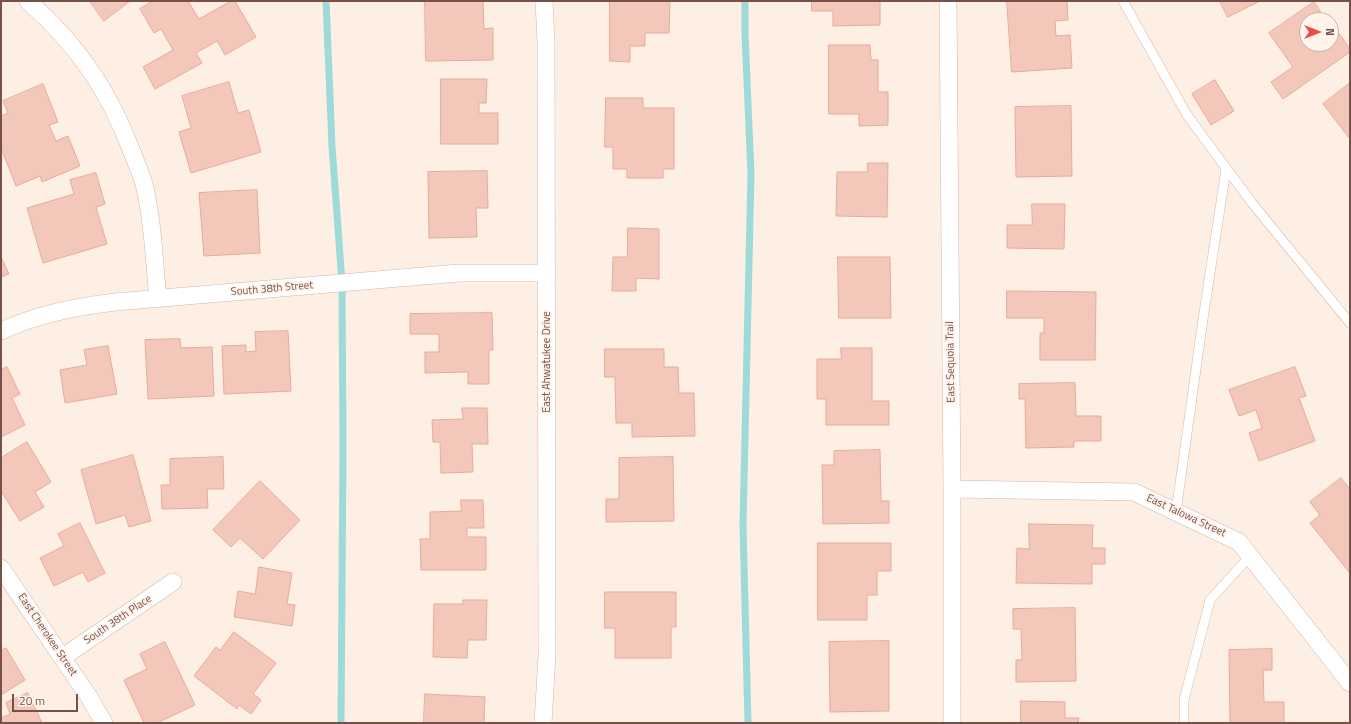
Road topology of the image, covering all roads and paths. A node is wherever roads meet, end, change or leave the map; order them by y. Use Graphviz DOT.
graph roads {
  1 [pos="28,1"];
  2 [pos="544,1"];
  3 [pos="948,1"];
  4 [pos="1124,1"];
  5 [pos="1226,169"];
  6 [pos="547,273"];
  7 [pos="158,298"];
  8 [pos="1350,323"];
  9 [pos="1,331"];
  10 [pos="952,489"];
  11 [pos="1176,512"];
  12 [pos="1250,556"];
  13 [pos="1,568"];
  14 [pos="173,582"];
  15 [pos="63,657"];
  16 [pos="1350,683"];
  17 [pos="104,723"];
  18 [pos="543,723"];
  19 [pos="952,723"];
  20 [pos="1184,723"];
  1 -- 7 [label="street"];
  2 -- 6 [label="street, East Ahwatukee Drive"];
  3 -- 10 [label="street, East Sequoia Trail"];
  4 -- 5 [label="lane"];
  5 -- 8 [label="lane"];
  5 -- 11 [label="lane"];
  6 -- 7 [label="street, South 38th Street"];
  6 -- 18 [label="street, East Ahwatukee Drive"];
  7 -- 9 [label="street, South 38th Street"];
  10 -- 11 [label="street, East Talowa Street"];
  10 -- 19 [label="street, East Sequoia Trail"];
  11 -- 12 [label="street, East Talowa Street"];
  12 -- 16 [label="street, East Talowa Street"];
  12 -- 20 [label="lane"];
  13 -- 15 [label="street, East Cherokee Street"];
  14 -- 15 [label="street, South 38th Place"];
  15 -- 17 [label="street, East Cherokee Street"];
}
